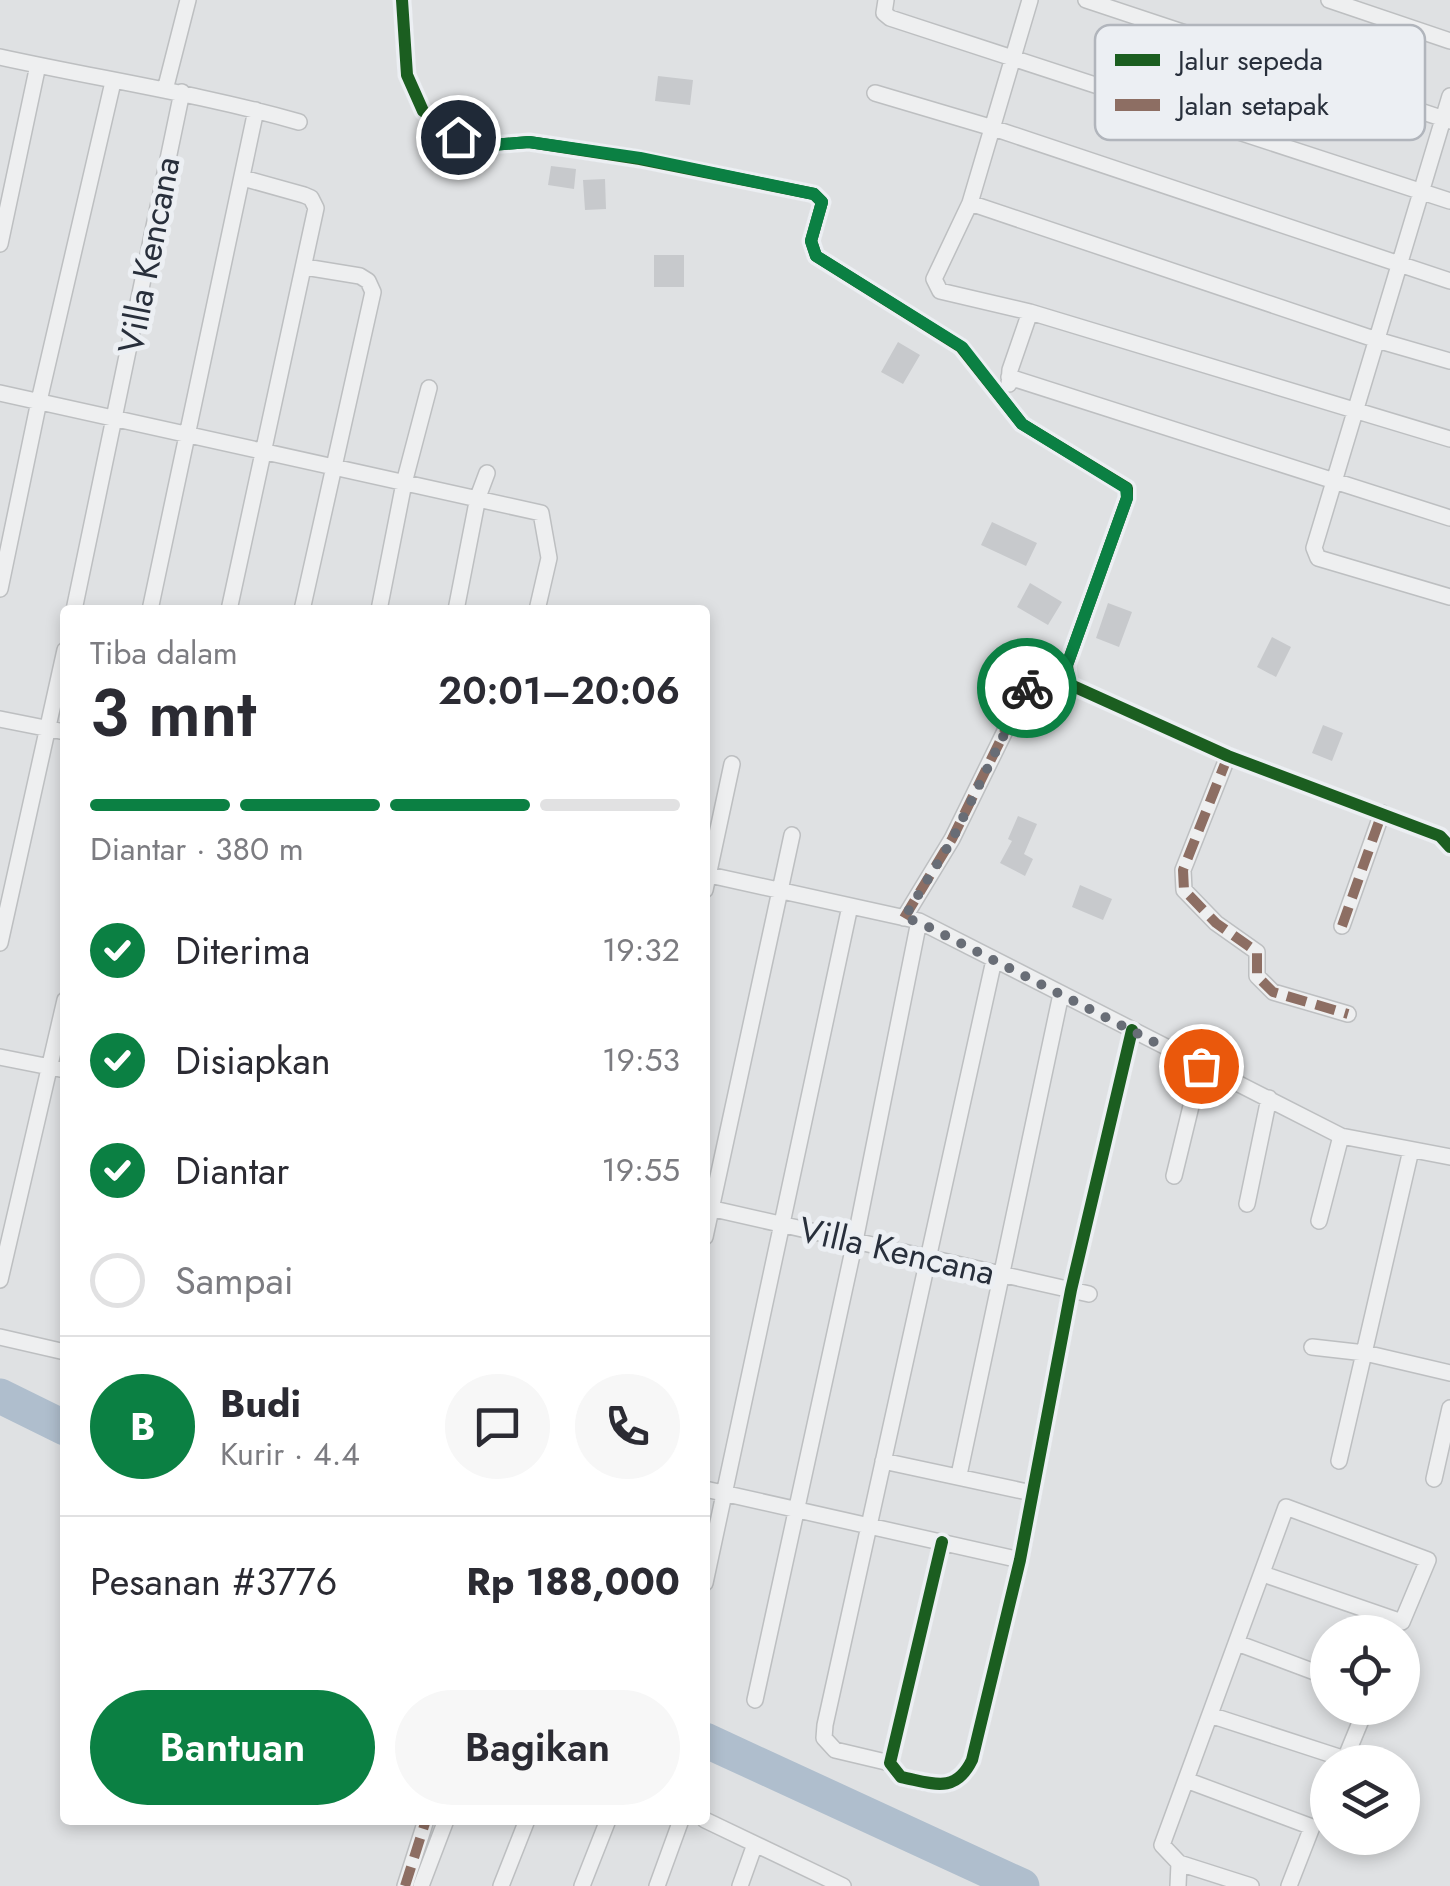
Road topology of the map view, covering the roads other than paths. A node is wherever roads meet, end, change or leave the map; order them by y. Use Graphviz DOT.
graph roads {
  1 [pos="188,0"];
  2 [pos="402,0"];
  3 [pos="886,0"];
  4 [pos="1030,0"];
  5 [pos="1086,0"];
  6 [pos="1329,0"];
  7 [pos="1161,25"];
  8 [pos="1403,25"];
  9 [pos="1425,33"];
  10 [pos="1450,41"];
  11 [pos="0,57"];
  12 [pos="1014,57"];
  13 [pos="38,66"];
  14 [pos="113,82"];
  15 [pos="1095,84"];
  16 [pos="174,91"];
  17 [pos="875,93"];
  18 [pos="1450,96"];
  19 [pos="256,110"];
  20 [pos="1447,120"];
  21 [pos="299,122"];
  22 [pos="993,128"];
  23 [pos="1264,140"];
  24 [pos="243,178"];
  25 [pos="1421,192"];
  26 [pos="1450,201"];
  27 [pos="970,203"];
  28 [pos="0,244"];
  29 [pos="1399,266"];
  30 [pos="305,267"];
  31 [pos="1450,281"];
  32 [pos="1030,312"];
  33 [pos="1377,340"];
  34 [pos="1450,361"];
  35 [pos="1009,377"];
  36 [pos="428,388"];
  37 [pos="0,394"];
  38 [pos="39,401"];
  39 [pos="1011,408"];
  40 [pos="1355,412"];
  41 [pos="116,418"];
  42 [pos="188,435"];
  43 [pos="1450,439"];
  44 [pos="264,450"];
  45 [pos="333,464"];
  46 [pos="487,474"];
  47 [pos="404,482"];
  48 [pos="1334,484"];
  49 [pos="478,497"];
  50 [pos="1450,518"];
  51 [pos="0,589"];
  52 [pos="1450,596"];
  53 [pos="75,605"];
  54 [pos="151,605"];
  55 [pos="231,605"];
  56 [pos="303,605"];
  57 [pos="380,605"];
  58 [pos="457,605"];
  59 [pos="538,605"];
  60 [pos="1067,665"];
  61 [pos="60,673"];
  62 [pos="0,718"];
  63 [pos="48,728"];
  64 [pos="60,731"];
  65 [pos="1228,756"];
  66 [pos="732,764"];
  67 [pos="1382,814"];
  68 [pos="792,836"];
  69 [pos="1450,847"];
  70 [pos="710,862"];
  71 [pos="710,881"];
  72 [pos="780,891"];
  73 [pos="850,906"];
  74 [pos="911,920"];
  75 [pos="1342,926"];
  76 [pos="0,943"];
  77 [pos="994,960"];
  78 [pos="1061,994"];
  79 [pos="1348,1014"];
  80 [pos="1132,1030"];
  81 [pos="0,1056"];
  82 [pos="1201,1066"];
  83 [pos="58,1069"];
  84 [pos="1269,1098"];
  85 [pos="1342,1136"];
  86 [pos="1411,1150"];
  87 [pos="1450,1157"];
  88 [pos="1174,1176"];
  89 [pos="710,1199"];
  90 [pos="1247,1204"];
  91 [pos="710,1208"];
  92 [pos="1319,1221"];
  93 [pos="780,1224"];
  94 [pos="855,1241"];
  95 [pos="930,1258"];
  96 [pos="999,1274"];
  97 [pos="0,1280"];
  98 [pos="1071,1290"];
  99 [pos="1089,1294"];
  100 [pos="0,1337"];
  101 [pos="1312,1346"];
  102 [pos="60,1350"];
  103 [pos="1365,1353"];
  104 [pos="1450,1373"];
  105 [pos="1450,1408"];
  106 [pos="883,1461"];
  107 [pos="1339,1461"];
  108 [pos="959,1475"];
  109 [pos="1434,1479"];
  110 [pos="710,1490"];
  111 [pos="1032,1493"];
  112 [pos="724,1494"];
  113 [pos="797,1510"];
  114 [pos="868,1526"];
  115 [pos="942,1542"];
  116 [pos="710,1560"];
  117 [pos="1020,1560"];
  118 [pos="1263,1574"];
  119 [pos="1237,1642"];
  120 [pos="1310,1669"];
  121 [pos="755,1700"];
  122 [pos="1210,1715"];
  123 [pos="1359,1725"];
  124 [pos="890,1763"];
  125 [pos="1186,1780"];
  126 [pos="710,1822"];
  127 [pos="424,1825"];
  128 [pos="444,1825"];
  129 [pos="525,1825"];
  130 [pos="606,1825"];
  131 [pos="679,1825"];
  132 [pos="755,1844"];
  133 [pos="1179,1862"];
  134 [pos="819,1881"];
  135 [pos="405,1886"];
  136 [pos="421,1886"];
  137 [pos="501,1886"];
  138 [pos="582,1886"];
  139 [pos="657,1886"];
  140 [pos="740,1886"];
  141 [pos="843,1886"];
  142 [pos="1178,1886"];
  143 [pos="1251,1886"];
  144 [pos="1289,1886"];
  1 -- 16 [label="street, Villa Kencana"];
  2 -- 39 [label="street"];
  3 -- 12 [label="street"];
  4 -- 12 [label="street"];
  5 -- 7 [label="street"];
  6 -- 8 [label="street"];
  9 -- 10 [label="street"];
  11 -- 13 [label="street"];
  12 -- 15 [label="street"];
  12 -- 22 [label="street"];
  13 -- 14 [label="street"];
  13 -- 28 [label="street"];
  14 -- 16 [label="street"];
  14 -- 38 [label="street"];
  16 -- 19 [label="street"];
  16 -- 41 [label="street, Villa Kencana"];
  17 -- 22 [label="street"];
  18 -- 20 [label="street"];
  19 -- 21 [label="street"];
  19 -- 24 [label="street"];
  20 -- 25 [label="street"];
  22 -- 27 [label="street"];
  22 -- 29 [label="street"];
  23 -- 25 [label="street"];
  24 -- 30 [label="street"];
  24 -- 42 [label="street"];
  25 -- 26 [label="street"];
  25 -- 29 [label="street"];
  27 -- 32 [label="street"];
  27 -- 33 [label="street"];
  29 -- 31 [label="street"];
  29 -- 33 [label="street"];
  30 -- 44 [label="street"];
  30 -- 45 [label="street"];
  32 -- 35 [label="street"];
  32 -- 40 [label="street"];
  33 -- 34 [label="street"];
  33 -- 40 [label="street"];
  35 -- 39 [label="street"];
  35 -- 48 [label="street"];
  36 -- 47 [label="street"];
  37 -- 38 [label="street"];
  38 -- 41 [label="street"];
  38 -- 51 [label="street"];
  39 -- 60 [label="street"];
  40 -- 43 [label="street"];
  40 -- 48 [label="street"];
  41 -- 42 [label="street"];
  41 -- 53 [label="street, Villa Kencana"];
  42 -- 44 [label="street"];
  42 -- 54 [label="street"];
  44 -- 45 [label="street"];
  44 -- 55 [label="street"];
  45 -- 47 [label="street"];
  45 -- 56 [label="street"];
  46 -- 49 [label="street"];
  47 -- 49 [label="street"];
  47 -- 57 [label="street"];
  48 -- 50 [label="street"];
  48 -- 52 [label="street"];
  49 -- 58 [label="street"];
  49 -- 59 [label="street"];
  60 -- 65 [label="street"];
  60 -- 74 [label="street"];
  61 -- 63 [label="street"];
  62 -- 63 [label="street"];
  63 -- 64 [label="street"];
  63 -- 76 [label="street"];
  65 -- 67 [label="street"];
  65 -- 79 [label="street"];
  66 -- 70 [label="street"];
  67 -- 69 [label="street"];
  67 -- 75 [label="street"];
  68 -- 72 [label="street"];
  71 -- 72 [label="street"];
  72 -- 73 [label="street"];
  72 -- 89 [label="street"];
  73 -- 74 [label="street"];
  73 -- 93 [label="street"];
  74 -- 77 [label="street"];
  74 -- 94 [label="street"];
  77 -- 78 [label="street"];
  77 -- 95 [label="street"];
  78 -- 80 [label="street"];
  78 -- 96 [label="street"];
  80 -- 82 [label="street"];
  80 -- 98 [label="street"];
  81 -- 83 [label="street"];
  82 -- 84 [label="street"];
  82 -- 88 [label="street"];
  83 -- 97 [label="street"];
  84 -- 85 [label="street"];
  84 -- 90 [label="street"];
  85 -- 86 [label="street"];
  85 -- 92 [label="street"];
  86 -- 87 [label="street"];
  86 -- 103 [label="street"];
  91 -- 93 [label="street, Villa Kencana"];
  93 -- 94 [label="street, Villa Kencana"];
  93 -- 112 [label="street"];
  94 -- 95 [label="street, Villa Kencana"];
  94 -- 113 [label="street"];
  95 -- 96 [label="street, Villa Kencana"];
  95 -- 106 [label="street"];
  96 -- 98 [label="street, Villa Kencana"];
  96 -- 108 [label="street"];
  98 -- 99 [label="street, Villa Kencana"];
  98 -- 111 [label="street"];
  100 -- 102 [label="street"];
  101 -- 103 [label="street"];
  103 -- 104 [label="street"];
  103 -- 107 [label="street"];
  105 -- 109 [label="street"];
  106 -- 108 [label="street"];
  106 -- 114 [label="street"];
  108 -- 111 [label="street"];
  110 -- 112 [label="street"];
  111 -- 117 [label="street"];
  112 -- 113 [label="street"];
  112 -- 116 [label="street"];
  113 -- 114 [label="street"];
  113 -- 121 [label="street"];
  114 -- 115 [label="street"];
  114 -- 124 [label="street"];
  115 -- 117 [label="street"];
  115 -- 124 [label="street"];
  117 -- 124 [label="street"];
  118 -- 118 [label="street"];
  118 -- 119 [label="street"];
  119 -- 120 [label="street"];
  119 -- 122 [label="street"];
  122 -- 123 [label="street"];
  122 -- 125 [label="street"];
  125 -- 133 [label="street"];
  125 -- 144 [label="street"];
  126 -- 132 [label="street"];
  127 -- 135 [label="street"];
  128 -- 136 [label="street"];
  129 -- 137 [label="street"];
  130 -- 138 [label="street"];
  131 -- 139 [label="street"];
  132 -- 134 [label="street"];
  132 -- 140 [label="street"];
  133 -- 142 [label="street"];
  133 -- 143 [label="street"];
  134 -- 141 [label="street"];
}
